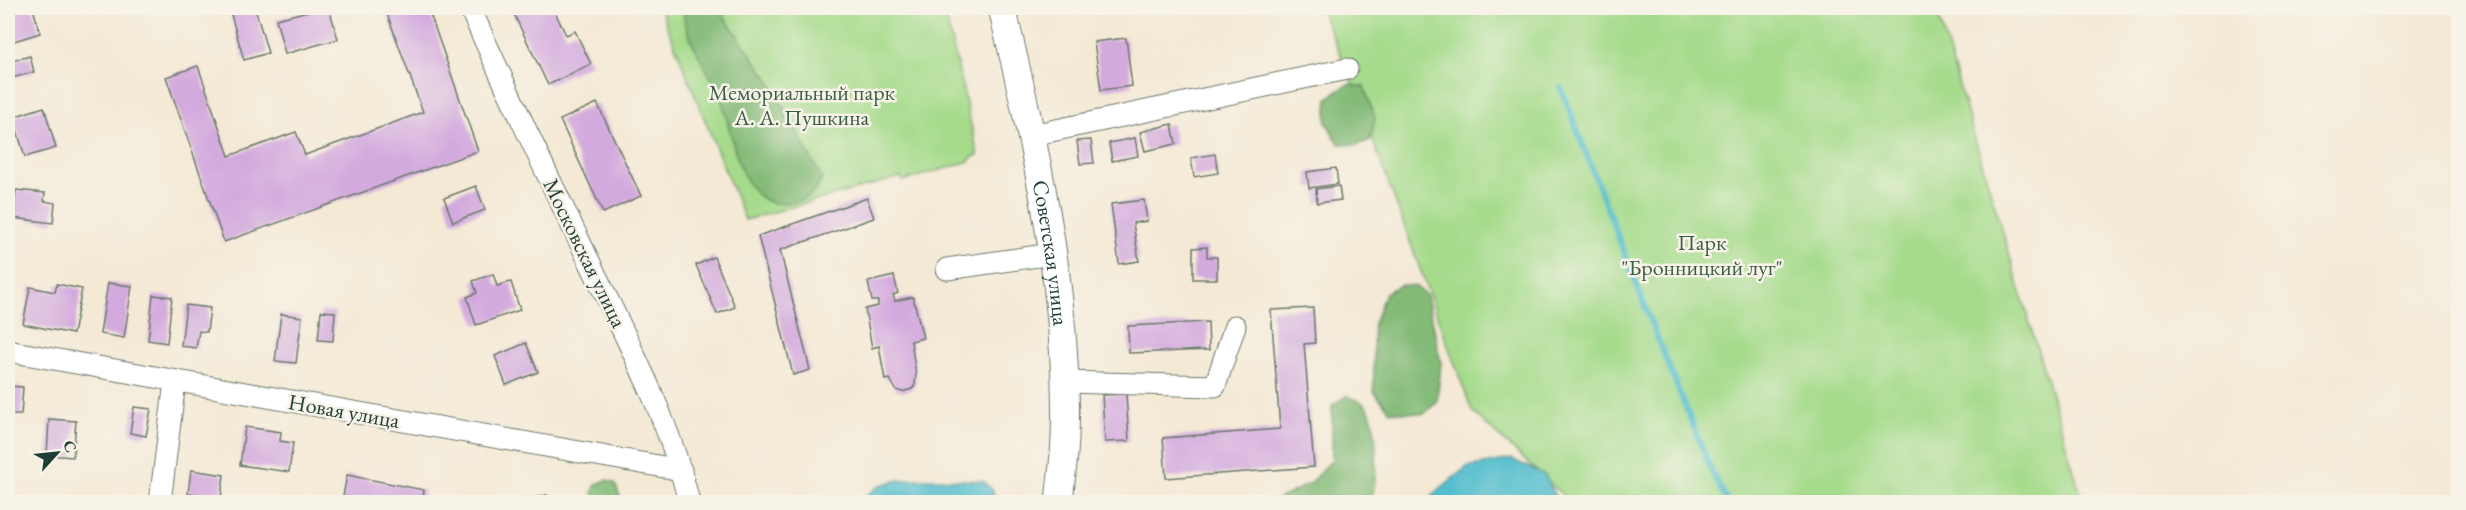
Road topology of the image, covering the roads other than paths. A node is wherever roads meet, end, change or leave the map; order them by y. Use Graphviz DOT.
graph roads {
  1 [pos="470,8"];
  2 [pos="1002,8"];
  3 [pos="1347,69"];
  4 [pos="1032,135"];
  5 [pos="1052,254"];
  6 [pos="947,269"];
  7 [pos="1235,326"];
  8 [pos="8,351"];
  9 [pos="175,382"];
  10 [pos="1064,382"];
  11 [pos="681,470"];
  12 [pos="160,502"];
  13 [pos="689,502"];
  14 [pos="1059,502"];
  1 -- 11 [label="street, Московская улица"];
  2 -- 4 [label="main road, Советская улица"];
  3 -- 4 [label="street"];
  4 -- 5 [label="main road, Советская улица"];
  5 -- 6 [label="street"];
  5 -- 10 [label="main road, Советская улица"];
  7 -- 10 [label="street"];
  8 -- 9 [label="street, Новая улица"];
  9 -- 11 [label="street, Новая улица"];
  9 -- 12 [label="street"];
  10 -- 14 [label="main road, Советская улица"];
  11 -- 13 [label="street, Московская улица"];
}
